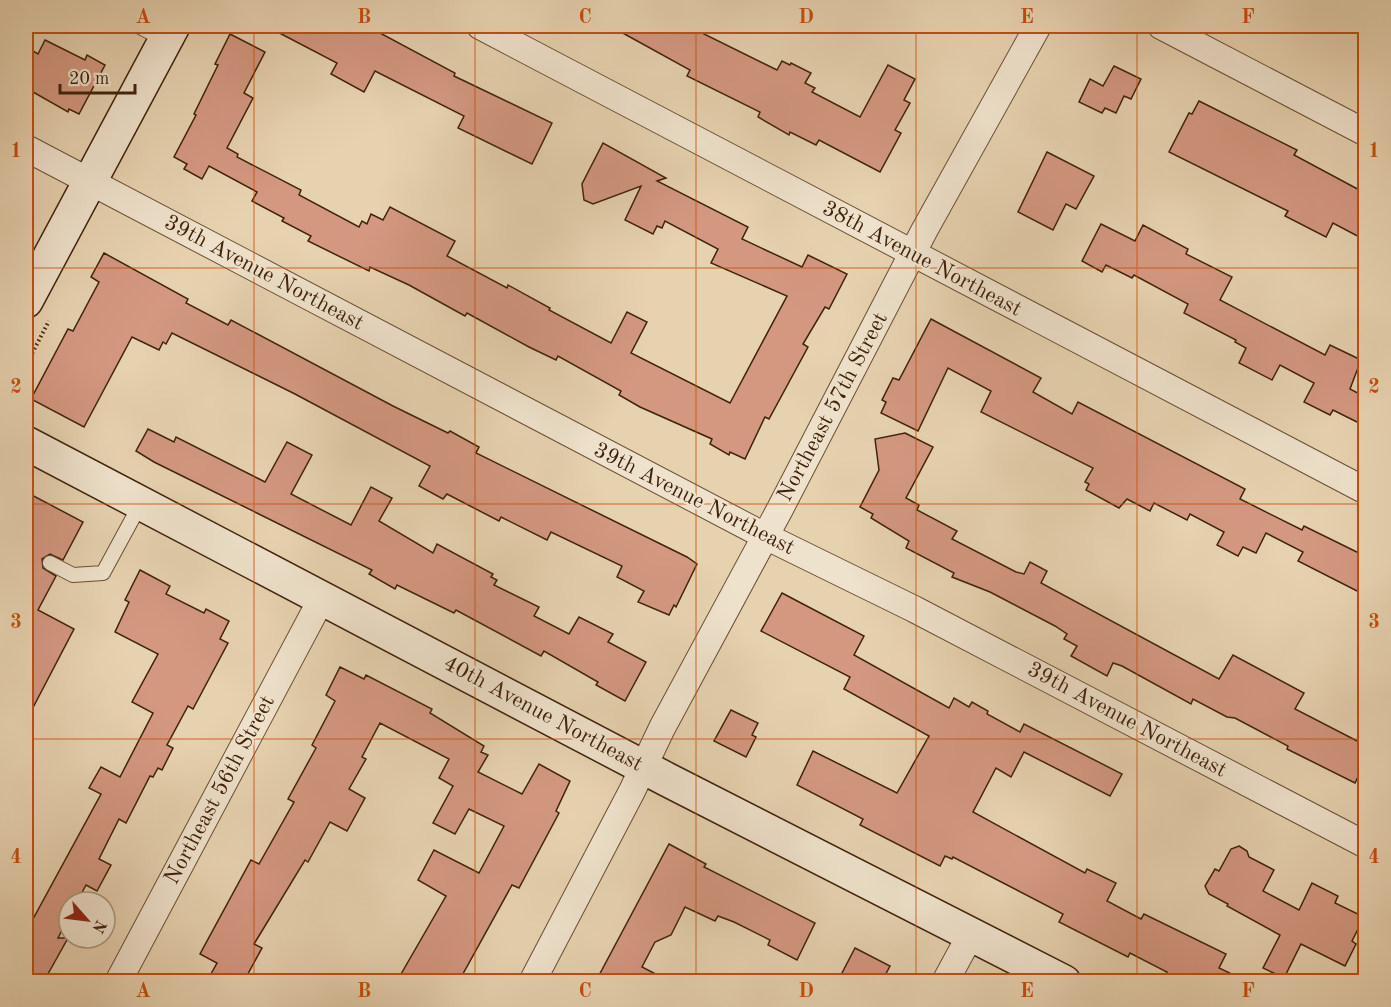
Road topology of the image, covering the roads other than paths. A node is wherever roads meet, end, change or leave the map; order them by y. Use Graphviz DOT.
graph roads {
  1 [pos="480,26"];
  2 [pos="1038,26"];
  3 [pos="1161,26"];
  4 [pos="159,30"];
  5 [pos="1365,133"];
  6 [pos="26,148"];
  7 [pos="89,182"];
  8 [pos="913,255"];
  9 [pos="26,301"];
  10 [pos="26,442"];
  11 [pos="1365,491"];
  12 [pos="141,503"];
  13 [pos="765,536"];
  14 [pos="50,563"];
  15 [pos="322,598"];
  16 [pos="643,767"];
  17 [pos="1365,845"];
  18 [pos="971,934"];
  19 [pos="118,981"];
  20 [pos="532,981"];
  21 [pos="945,981"];
  22 [pos="1064,981"];
  1 -- 8 [label="street, 38th Avenue Northeast"];
  2 -- 8 [label="street, Northeast 57th Street"];
  3 -- 5 [label="street"];
  4 -- 7 [label="street"];
  6 -- 7 [label="street, 39th Avenue Northeast"];
  7 -- 9 [label="street"];
  7 -- 13 [label="street, 39th Avenue Northeast"];
  8 -- 11 [label="street, 38th Avenue Northeast"];
  8 -- 13 [label="street, Northeast 57th Street"];
  10 -- 12 [label="street, 40th Avenue Northeast"];
  12 -- 14 [label="lane"];
  12 -- 15 [label="street, 40th Avenue Northeast"];
  13 -- 16 [label="street, Northeast 57th Street"];
  13 -- 17 [label="street, 39th Avenue Northeast"];
  15 -- 16 [label="street, 40th Avenue Northeast"];
  15 -- 19 [label="street, Northeast 56th Street"];
  16 -- 18 [label="street, 40th Avenue Northeast"];
  16 -- 20 [label="street, Northeast 57th Street"];
  18 -- 21 [label="street"];
  18 -- 22 [label="street, 40th Avenue Northeast"];
}
